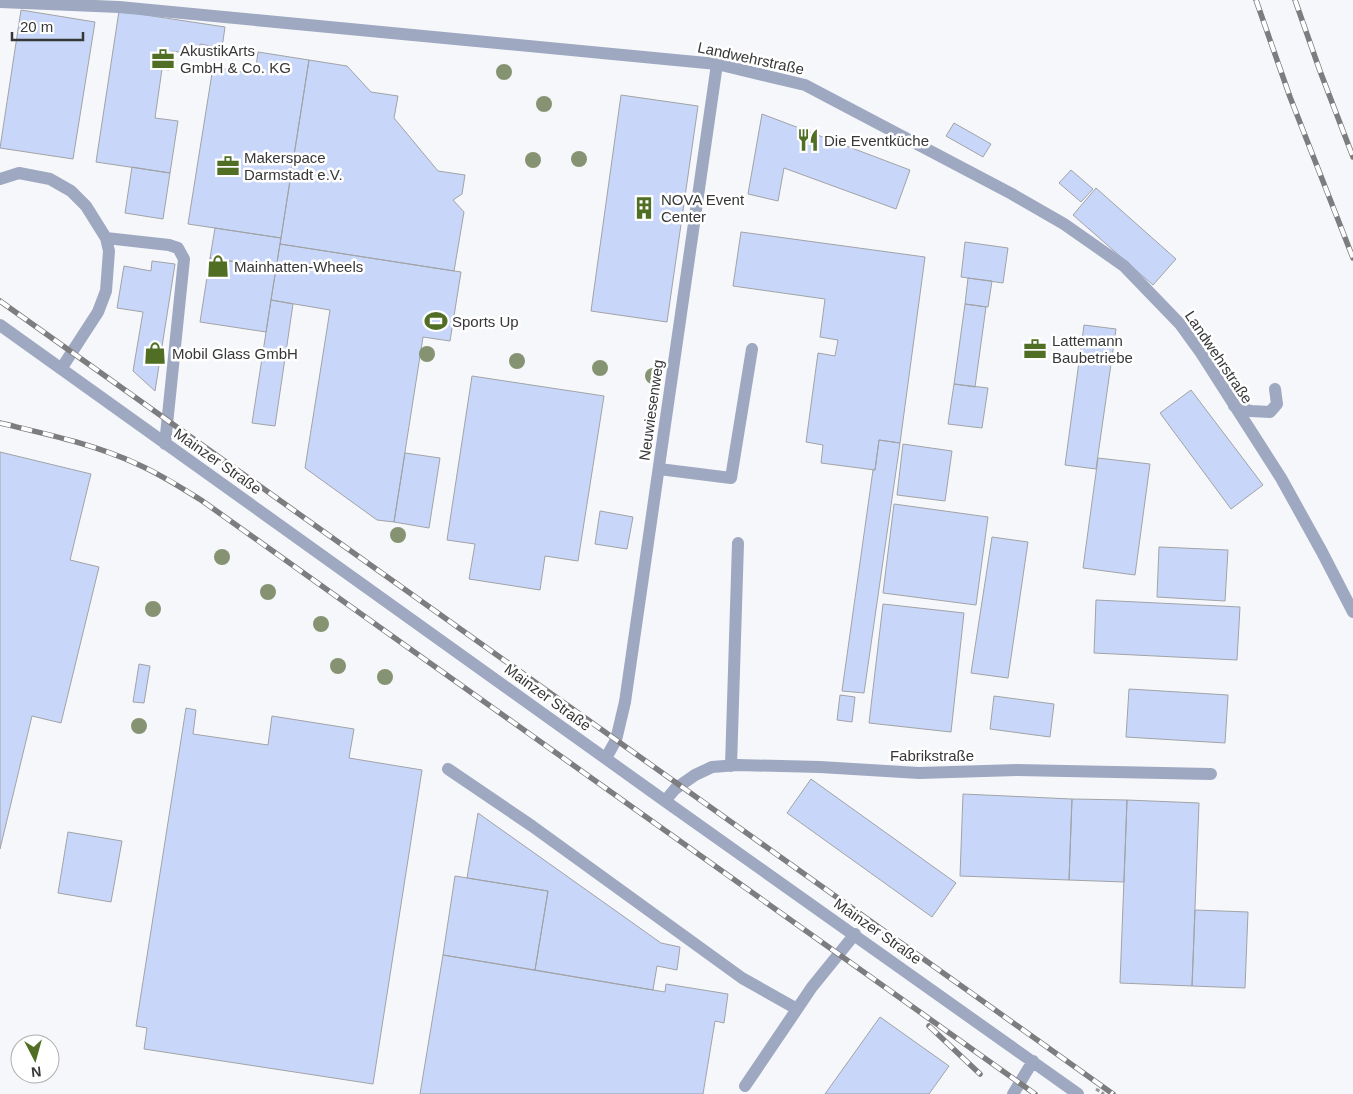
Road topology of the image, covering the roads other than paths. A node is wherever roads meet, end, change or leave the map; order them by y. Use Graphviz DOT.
graph roads {
  1 [pos="0,2"];
  2 [pos="717,64"];
  3 [pos="0,179"];
  4 [pos="106,238"];
  5 [pos="0,325"];
  6 [pos="752,348"];
  7 [pos="61,369"];
  8 [pos="1275,388"];
  9 [pos="1234,406"];
  10 [pos="165,444"];
  11 [pos="658,469"];
  12 [pos="738,544"];
  13 [pos="1353,612"];
  14 [pos="606,758"];
  15 [pos="730,766"];
  16 [pos="448,769"];
  17 [pos="1211,774"];
  18 [pos="665,801"];
  19 [pos="855,934"];
  20 [pos="797,1009"];
  21 [pos="1032,1061"];
  22 [pos="746,1086"];
  23 [pos="1013,1094"];
  24 [pos="1078,1094"];
  1 -- 2 [label="street, Landwehrstraße"];
  2 -- 9 [label="street, Landwehrstraße"];
  2 -- 11 [label="street, Neuwiesenweg"];
  3 -- 4 [label="street"];
  4 -- 7 [label="street"];
  4 -- 10 [label="street"];
  5 -- 7 [label="street, Mainzer Straße"];
  6 -- 11 [label="street"];
  7 -- 10 [label="street, Mainzer Straße"];
  8 -- 9 [label="street"];
  9 -- 13 [label="street, Landwehrstraße"];
  10 -- 14 [label="street, Mainzer Straße"];
  11 -- 14 [label="street, Neuwiesenweg"];
  12 -- 15 [label="street"];
  14 -- 18 [label="street, Mainzer Straße"];
  15 -- 17 [label="street, Fabrikstraße"];
  15 -- 18 [label="street, Fabrikstraße"];
  16 -- 20 [label="street"];
  18 -- 19 [label="street, Mainzer Straße"];
  19 -- 20 [label="street"];
  19 -- 21 [label="street, Mainzer Straße"];
  20 -- 22 [label="street"];
  21 -- 23 [label="street"];
  21 -- 24 [label="street, Mainzer Straße"];
}
